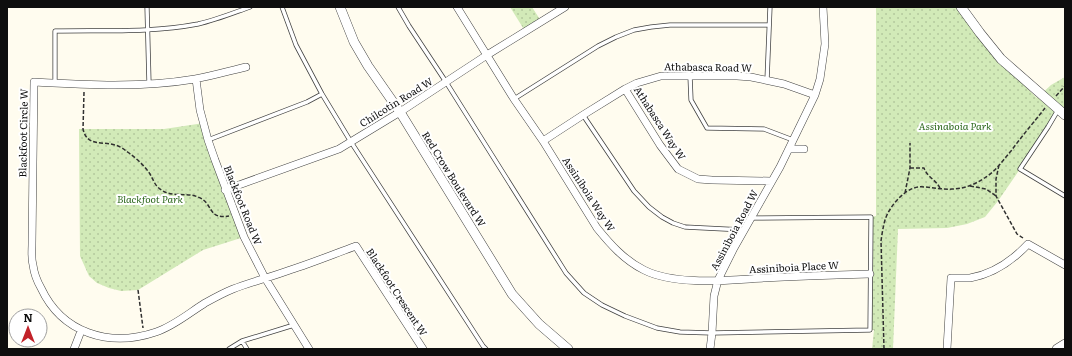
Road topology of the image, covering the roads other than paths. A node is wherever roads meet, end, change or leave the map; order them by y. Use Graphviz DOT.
graph roads {
  1 [pos="147,7"];
  2 [pos="250,7"];
  3 [pos="282,7"];
  4 [pos="340,7"];
  5 [pos="398,7"];
  6 [pos="457,7"];
  7 [pos="565,7"];
  8 [pos="770,7"];
  9 [pos="823,7"];
  10 [pos="962,7"];
  11 [pos="769,25"];
  12 [pos="148,30"];
  13 [pos="487,55"];
  14 [pos="246,67"];
  15 [pos="690,76"];
  16 [pos="196,79"];
  17 [pos="767,80"];
  18 [pos="446,82"];
  19 [pos="55,83"];
  20 [pos="149,84"];
  21 [pos="626,89"];
  22 [pos="322,94"];
  23 [pos="815,95"];
  24 [pos="514,99"];
  25 [pos="400,112"];
  26 [pos="1062,112"];
  27 [pos="583,114"];
  28 [pos="208,140"];
  29 [pos="793,140"];
  30 [pos="543,141"];
  31 [pos="351,142"];
  32 [pos="789,149"];
  33 [pos="804,149"];
  34 [pos="771,181"];
  35 [pos="225,190"];
  36 [pos="1065,196"];
  37 [pos="751,218"];
  38 [pos="744,230"];
  39 [pos="1065,265"];
  40 [pos="870,274"];
  41 [pos="265,278"];
  42 [pos="718,280"];
  43 [pos="294,325"];
  44 [pos="81,331"];
  45 [pos="712,333"];
  46 [pos="242,341"];
  47 [pos="1065,344"];
  48 [pos="74,349"];
  49 [pos="229,349"];
  50 [pos="247,349"];
  51 [pos="309,349"];
  52 [pos="423,349"];
  53 [pos="486,349"];
  54 [pos="568,349"];
  55 [pos="710,349"];
  56 [pos="947,349"];
  57 [pos="1057,349"];
  1 -- 12 [label="lane"];
  2 -- 12 [label="lane"];
  3 -- 22 [label="lane"];
  4 -- 25 [label="street, Red Crow Boulevard W"];
  5 -- 18 [label="lane"];
  6 -- 13 [label="street, Assiniboia Way W"];
  7 -- 13 [label="street, Chilcotin Road W"];
  8 -- 11 [label="lane"];
  9 -- 23 [label="street, Assiniboia Road W"];
  10 -- 26 [label="street"];
  11 -- 17 [label="lane"];
  11 -- 24 [label="lane"];
  12 -- 19 [label="lane"];
  12 -- 20 [label="lane"];
  13 -- 18 [label="street, Chilcotin Road W"];
  13 -- 24 [label="street, Assiniboia Way W"];
  14 -- 16 [label="street, Blackfoot Circle W"];
  15 -- 17 [label="street, Athabasca Road W"];
  15 -- 21 [label="street, Athabasca Road W"];
  15 -- 29 [label="lane"];
  16 -- 20 [label="street, Blackfoot Circle W"];
  16 -- 28 [label="street, Blackfoot Road W"];
  17 -- 23 [label="street, Athabasca Road W"];
  18 -- 25 [label="street, Chilcotin Road W"];
  18 -- 45 [label="lane"];
  19 -- 20 [label="street, Blackfoot Circle W"];
  19 -- 44 [label="street, Blackfoot Circle W"];
  21 -- 27 [label="street, Athabasca Road W"];
  21 -- 34 [label="street, Athabasca Way W"];
  22 -- 28 [label="lane"];
  22 -- 31 [label="lane"];
  23 -- 29 [label="street, Assiniboia Road W"];
  24 -- 30 [label="street, Assiniboia Way W"];
  25 -- 31 [label="street, Chilcotin Road W"];
  25 -- 54 [label="street, Red Crow Boulevard W"];
  26 -- 36 [label="lane"];
  27 -- 30 [label="street, Athabasca Road W"];
  27 -- 38 [label="lane"];
  28 -- 35 [label="street, Blackfoot Road W"];
  29 -- 32 [label="street, Assiniboia Road W"];
  30 -- 42 [label="street, Assiniboia Way W"];
  31 -- 35 [label="street, Chilcotin Road W"];
  31 -- 53 [label="lane"];
  32 -- 33 [label="street"];
  32 -- 34 [label="street, Assiniboia Road W"];
  34 -- 37 [label="street, Assiniboia Road W"];
  35 -- 41 [label="street, Blackfoot Road W"];
  37 -- 38 [label="street, Assiniboia Road W"];
  37 -- 40 [label="lane"];
  38 -- 42 [label="street, Assiniboia Road W"];
  39 -- 56 [label="street"];
  40 -- 42 [label="street, Assiniboia Place W"];
  40 -- 45 [label="lane"];
  41 -- 43 [label="street, Blackfoot Road W"];
  41 -- 44 [label="street, Blackfoot Circle W"];
  41 -- 52 [label="street, Blackfoot Crescent W"];
  42 -- 45 [label="street, Assiniboia Road W"];
  43 -- 46 [label="lane"];
  43 -- 51 [label="street, Blackfoot Road W"];
  44 -- 48 [label="street"];
  45 -- 55 [label="street, Assiniboia Road W"];
  46 -- 49 [label="lane"];
  46 -- 50 [label="lane"];
  47 -- 57 [label="street"];
}
